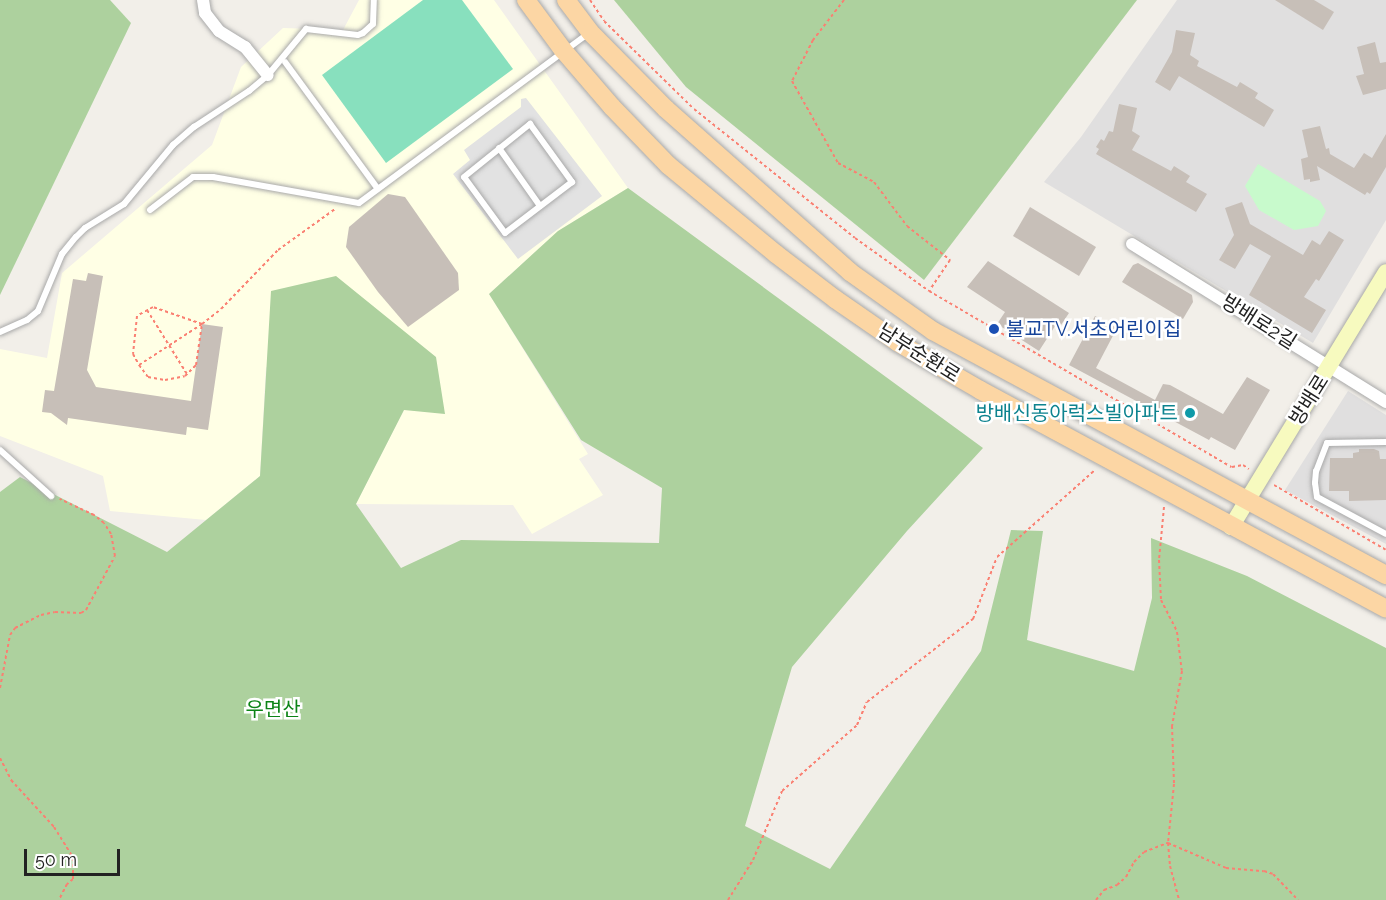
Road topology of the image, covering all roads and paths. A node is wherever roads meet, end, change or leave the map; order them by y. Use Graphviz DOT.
graph roads {
  1 [pos="203,0"];
  2 [pos="374,0"];
  3 [pos="526,0"];
  4 [pos="566,0"];
  5 [pos="590,0"];
  6 [pos="844,0"];
  7 [pos="590,32"];
  8 [pos="563,50"];
  9 [pos="285,62"];
  10 [pos="268,75"];
  11 [pos="499,148"];
  12 [pos="378,189"];
  13 [pos="347,201"];
  14 [pos="540,206"];
  15 [pos="150,210"];
  16 [pos="1132,244"];
  17 [pos="1386,272"];
  18 [pos="929,291"];
  19 [pos="147,310"];
  20 [pos="202,324"];
  21 [pos="0,332"];
  22 [pos="169,346"];
  23 [pos="139,365"];
  24 [pos="1330,365"];
  25 [pos="187,375"];
  26 [pos="1386,402"];
  27 [pos="1386,442"];
  28 [pos="0,450"];
  29 [pos="1107,459"];
  30 [pos="1243,465"];
  31 [pos="1168,493"];
  32 [pos="51,496"];
  33 [pos="1293,497"];
  34 [pos="1247,500"];
  35 [pos="1231,527"];
  36 [pos="1386,534"];
  37 [pos="1386,550"];
  38 [pos="1386,574"];
  39 [pos="1386,609"];
  40 [pos="0,688"];
  41 [pos="0,758"];
  42 [pos="1168,843"];
  43 [pos="59,900"];
  44 [pos="728,900"];
  45 [pos="1096,900"];
  46 [pos="1179,900"];
  47 [pos="1298,900"];
  1 -- 10 [label="street"];
  2 -- 10 [label="lane"];
  3 -- 8 [label="main road, 남부순환로"];
  4 -- 7 [label="main road, 남부순환로"];
  5 -- 18 [label="path"];
  6 -- 18 [label="path"];
  7 -- 8 [label="lane"];
  7 -- 34 [label="main road, 남부순환로"];
  8 -- 12 [label="lane"];
  8 -- 29 [label="main road, 남부순환로"];
  9 -- 12 [label="lane"];
  10 -- 21 [label="lane"];
  11 -- 14 [label="lane"];
  11 -- 14 [label="lane"];
  11 -- 14 [label="lane"];
  12 -- 13 [label="lane"];
  13 -- 15 [label="lane"];
  13 -- 20 [label="path"];
  16 -- 24 [label="street, 방배로2길"];
  17 -- 24 [label="main road, 방배로"];
  18 -- 30 [label="path"];
  19 -- 20 [label="path"];
  19 -- 22 [label="path"];
  19 -- 23 [label="path"];
  20 -- 22 [label="path"];
  20 -- 25 [label="path"];
  22 -- 23 [label="path"];
  22 -- 25 [label="path"];
  23 -- 25 [label="path"];
  24 -- 26 [label="street, 방배로2길"];
  24 -- 34 [label="main road, 방배로"];
  27 -- 36 [label="lane"];
  28 -- 32 [label="lane"];
  29 -- 31 [label="main road, 남부순환로"];
  29 -- 44 [label="path"];
  31 -- 35 [label="main road, 남부순환로"];
  31 -- 42 [label="path"];
  32 -- 40 [label="path"];
  33 -- 37 [label="path"];
  34 -- 35 [label="main road, 방배로"];
  34 -- 38 [label="main road, 남부순환로"];
  35 -- 39 [label="main road, 남부순환로"];
  41 -- 43 [label="path"];
  42 -- 45 [label="path"];
  42 -- 46 [label="path"];
  42 -- 47 [label="path"];
}
